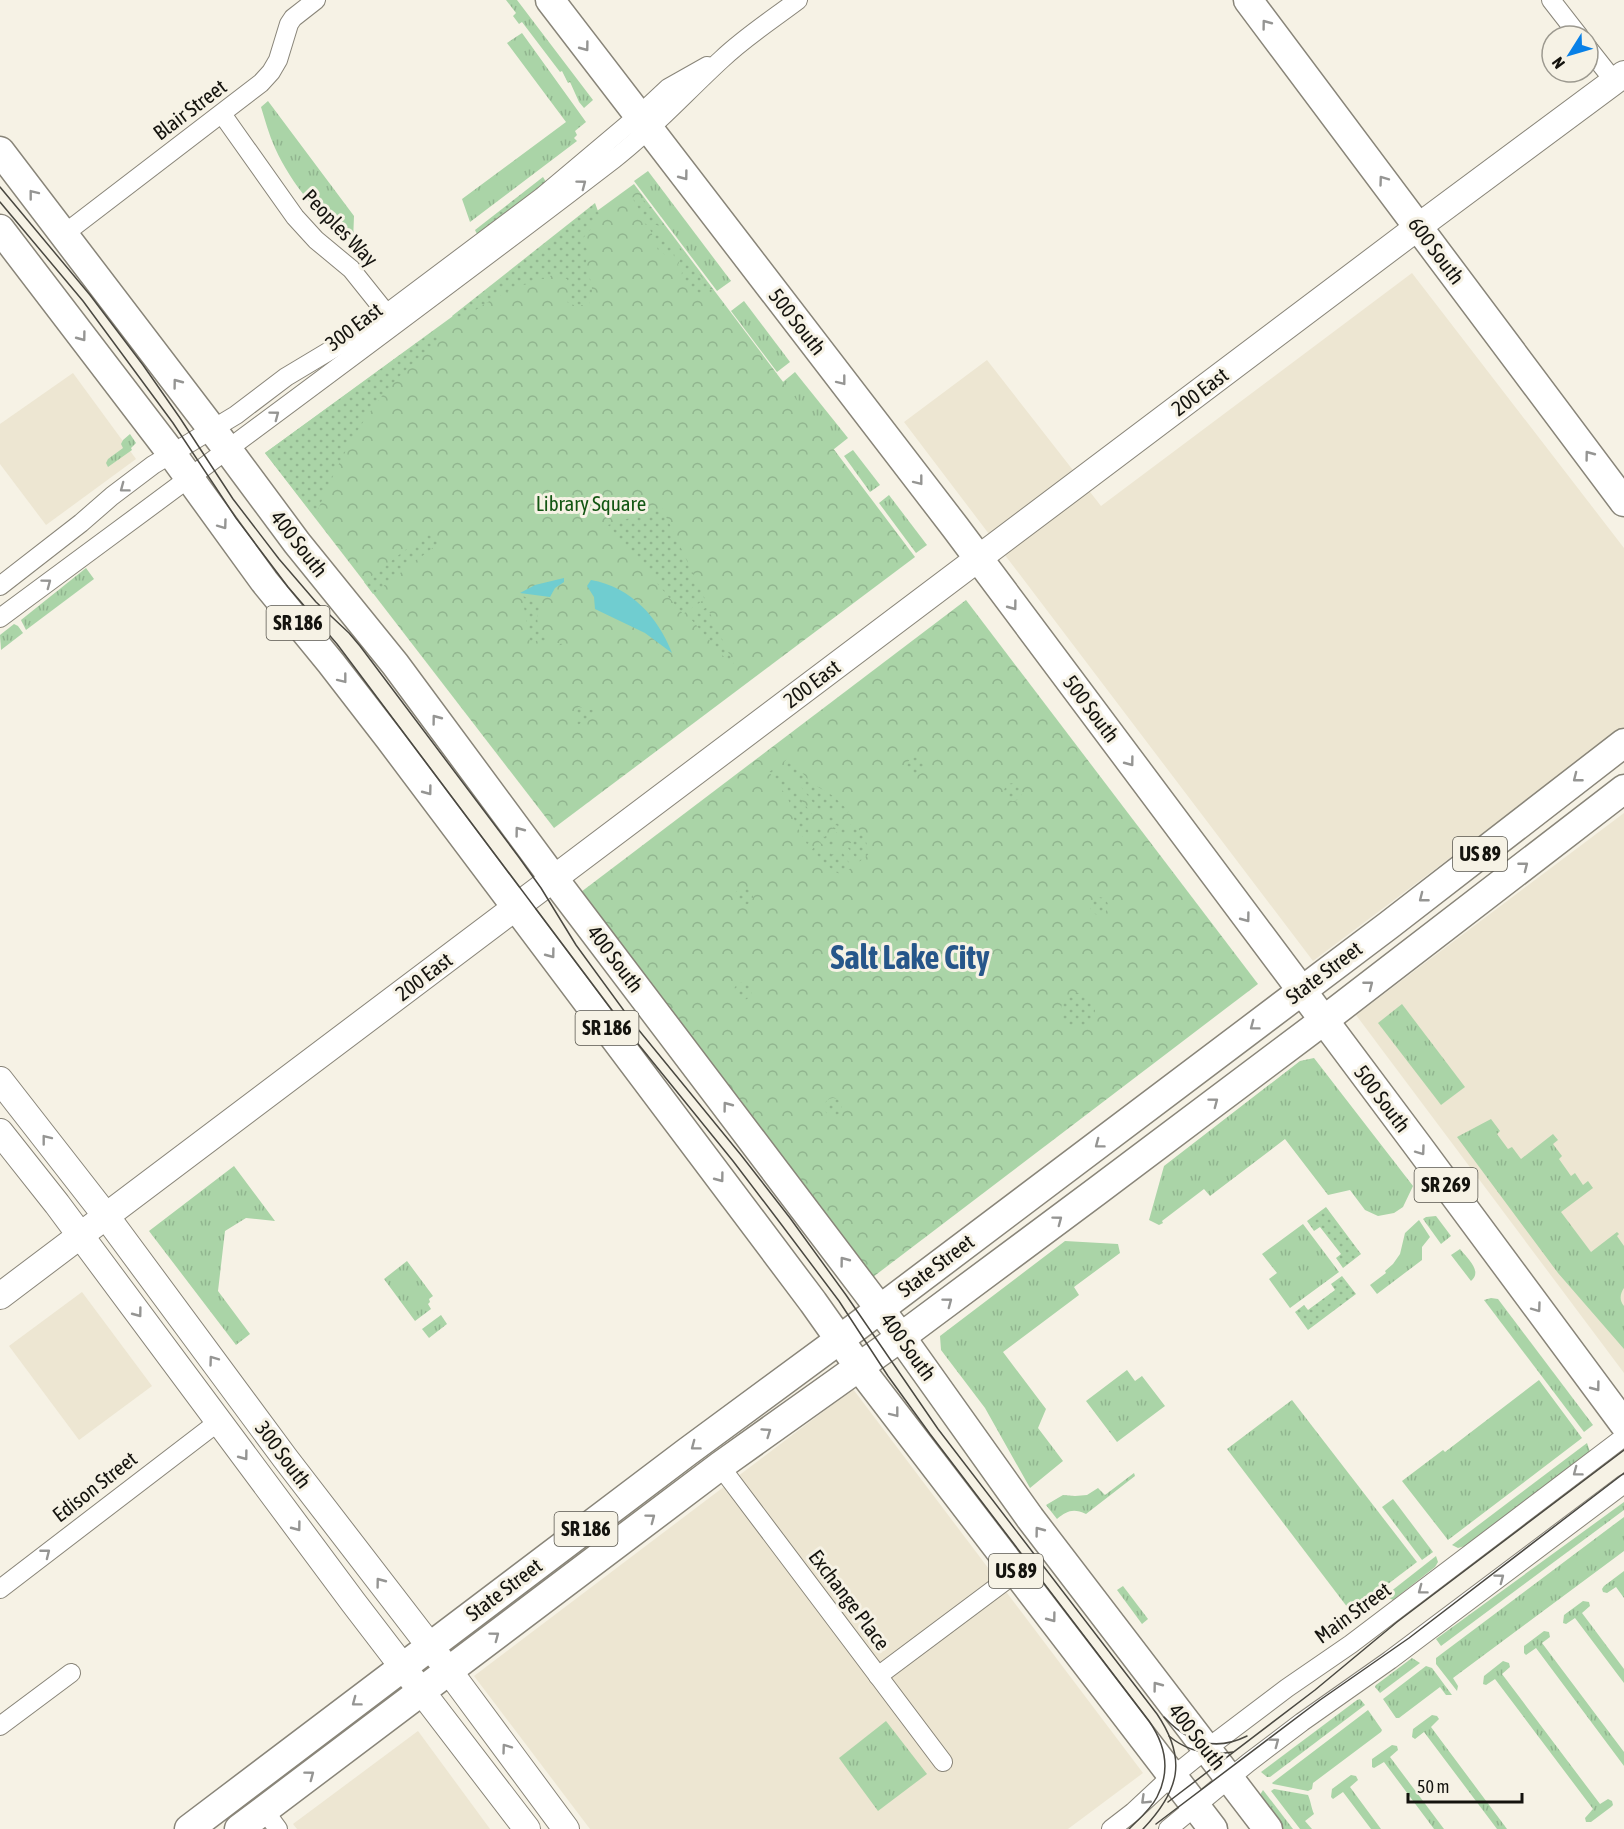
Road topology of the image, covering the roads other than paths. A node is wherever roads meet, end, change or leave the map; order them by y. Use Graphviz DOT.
graph roads {
  1 [pos="316,0"];
  2 [pos="550,0"];
  3 [pos="798,0"];
  4 [pos="1248,0"];
  5 [pos="1551,0"];
  6 [pos="1570,24"];
  7 [pos="1600,60"];
  8 [pos="1619,78"];
  9 [pos="222,114"];
  10 [pos="644,123"];
  11 [pos="0,151"];
  12 [pos="1418,227"];
  13 [pos="0,229"];
  14 [pos="64,234"];
  15 [pos="387,314"];
  16 [pos="220,440"];
  17 [pos="172,454"];
  18 [pos="189,478"];
  19 [pos="1622,496"];
  20 [pos="978,559"];
  21 [pos="0,586"];
  22 [pos="0,618"];
  23 [pos="1624,743"];
  24 [pos="1624,789"];
  25 [pos="554,879"];
  26 [pos="516,908"];
  27 [pos="1300,991"];
  28 [pos="1323,1021"];
  29 [pos="0,1080"];
  30 [pos="0,1132"];
  31 [pos="106,1216"];
  32 [pos="80,1236"];
  33 [pos="0,1296"];
  34 [pos="879,1308"];
  35 [pos="901,1337"];
  36 [pos="839,1340"];
  37 [pos="859,1367"];
  38 [pos="218,1422"];
  39 [pos="1624,1424"];
  40 [pos="1624,1437"];
  41 [pos="285,1458"];
  42 [pos="720,1466"];
  43 [pos="262,1480"];
  44 [pos="1624,1484"];
  45 [pos="1017,1572"];
  46 [pos="0,1589"];
  47 [pos="430,1646"];
  48 [pos="403,1667"];
  49 [pos="71,1674"];
  50 [pos="878,1676"];
  51 [pos="434,1682"];
  52 [pos="0,1726"];
  53 [pos="1206,1749"];
  54 [pos="943,1762"];
  55 [pos="1172,1776"];
  56 [pos="1229,1779"];
  57 [pos="1196,1807"];
  58 [pos="271,1820"];
  59 [pos="189,1829"];
  60 [pos="239,1829"];
  61 [pos="527,1829"];
  62 [pos="554,1829"];
  63 [pos="566,1829"];
  64 [pos="1111,1829"];
  65 [pos="1168,1829"];
  66 [pos="1213,1829"];
  67 [pos="1268,1829"];
  1 -- 9 [label="street, Blair Street"];
  2 -- 10 [label="main road, 500 South, one-way"];
  3 -- 10 [label="street, 300 East"];
  12 -- 4 [label="main road, 600 South, one-way"];
  5 -- 6 [label="street"];
  7 -- 8 [label="street"];
  8 -- 12 [label="street, 200 East"];
  9 -- 14 [label="street, Blair Street"];
  9 -- 15 [label="street, Peoples Way"];
  10 -- 15 [label="street, 300 East"];
  16 -- 10 [label="street, 300 East, one-way"];
  10 -- 20 [label="main road, 500 South, one-way"];
  14 -- 11 [label="main road, 400 South / SR 186, one-way"];
  19 -- 12 [label="main road, 600 South, one-way"];
  12 -- 20 [label="street, 200 East"];
  13 -- 17 [label="main road, 400 South / SR 186, one-way"];
  16 -- 14 [label="main road, 400 South / SR 186, one-way"];
  15 -- 16 [label="street, 300 East"];
  16 -- 17 [label="street, 300 East"];
  16 -- 18 [label="street, 300 East"];
  25 -- 16 [label="main road, 400 South / SR 186, one-way"];
  17 -- 18 [label="main road, 400 South / SR 186"];
  17 -- 21 [label="street, 300 East, one-way"];
  22 -- 18 [label="street, 300 East, one-way"];
  18 -- 26 [label="main road, 400 South / SR 186, one-way"];
  20 -- 25 [label="street, 200 East"];
  20 -- 27 [label="main road, 500 South, one-way"];
  23 -- 27 [label="main road, State Street / US 89, one-way"];
  28 -- 24 [label="main road, State Street / US 89, one-way"];
  25 -- 26 [label="street, 200 East"];
  34 -- 25 [label="main road, 400 South / SR 186, one-way"];
  26 -- 31 [label="street, 200 East"];
  26 -- 36 [label="main road, 400 South / SR 186, one-way"];
  27 -- 28 [label="main road, 500 South / SR 269"];
  27 -- 34 [label="main road, State Street / US 89, one-way"];
  35 -- 28 [label="main road, State Street / US 89, one-way"];
  28 -- 39 [label="main road, 500 South / SR 269, one-way"];
  31 -- 29 [label="street, 300 South, one-way"];
  30 -- 32 [label="street, 300 South"];
  31 -- 32 [label="street, 200 East"];
  41 -- 31 [label="street, 300 South, one-way"];
  32 -- 33 [label="street, 200 East"];
  32 -- 38 [label="street, 300 South, one-way"];
  34 -- 35 [label="main road, 400 South / SR 186"];
  34 -- 36 [label="main road, State Street / US 89"];
  35 -- 37 [label="main road, State Street / SR 186"];
  53 -- 35 [label="main road, 400 South / US 89, one-way"];
  36 -- 37 [label="main road, 400 South / US 89"];
  36 -- 47 [label="main road, State Street / SR 186, one-way"];
  42 -- 37 [label="main road, State Street / SR 186, one-way"];
  37 -- 45 [label="main road, 400 South / US 89, one-way"];
  38 -- 43 [label="street, 300 South, one-way"];
  46 -- 38 [label="street, Edison Street, one-way"];
  40 -- 53 [label="street, Main Street, one-way"];
  41 -- 43 [label="street"];
  47 -- 41 [label="street, 300 South, one-way"];
  42 -- 50 [label="street, Exchange Place"];
  51 -- 42 [label="main road, State Street / SR 186, one-way"];
  43 -- 48 [label="street, 300 South, one-way"];
  56 -- 44 [label="street, one-way"];
  45 -- 50 [label="street"];
  45 -- 55 [label="main road, 400 South / US 89, one-way"];
  47 -- 48 [label="main road, State Street / SR 186"];
  47 -- 51 [label="street, 300 South"];
  48 -- 51 [label="street, 300 South"];
  48 -- 59 [label="main road, State Street / SR 186, one-way"];
  49 -- 52 [label="street"];
  50 -- 54 [label="street, Exchange Place"];
  58 -- 51 [label="main road, State Street / SR 186, one-way"];
  51 -- 61 [label="street, 300 South"];
  51 -- 62 [label="street"];
  63 -- 51 [label="street, 300 South, one-way"];
  53 -- 55 [label="street, Main Street"];
  53 -- 56 [label="main road, 400 South / US 89"];
  55 -- 57 [label="main road, 400 South / US 89"];
  55 -- 64 [label="street, Main Street, one-way"];
  56 -- 57 [label="street"];
  56 -- 67 [label="main road, 400 South / US 89"];
  57 -- 65 [label="street"];
  57 -- 66 [label="main road, 400 South / US 89"];
  58 -- 60 [label="main road, State Street / SR 186"];
}
